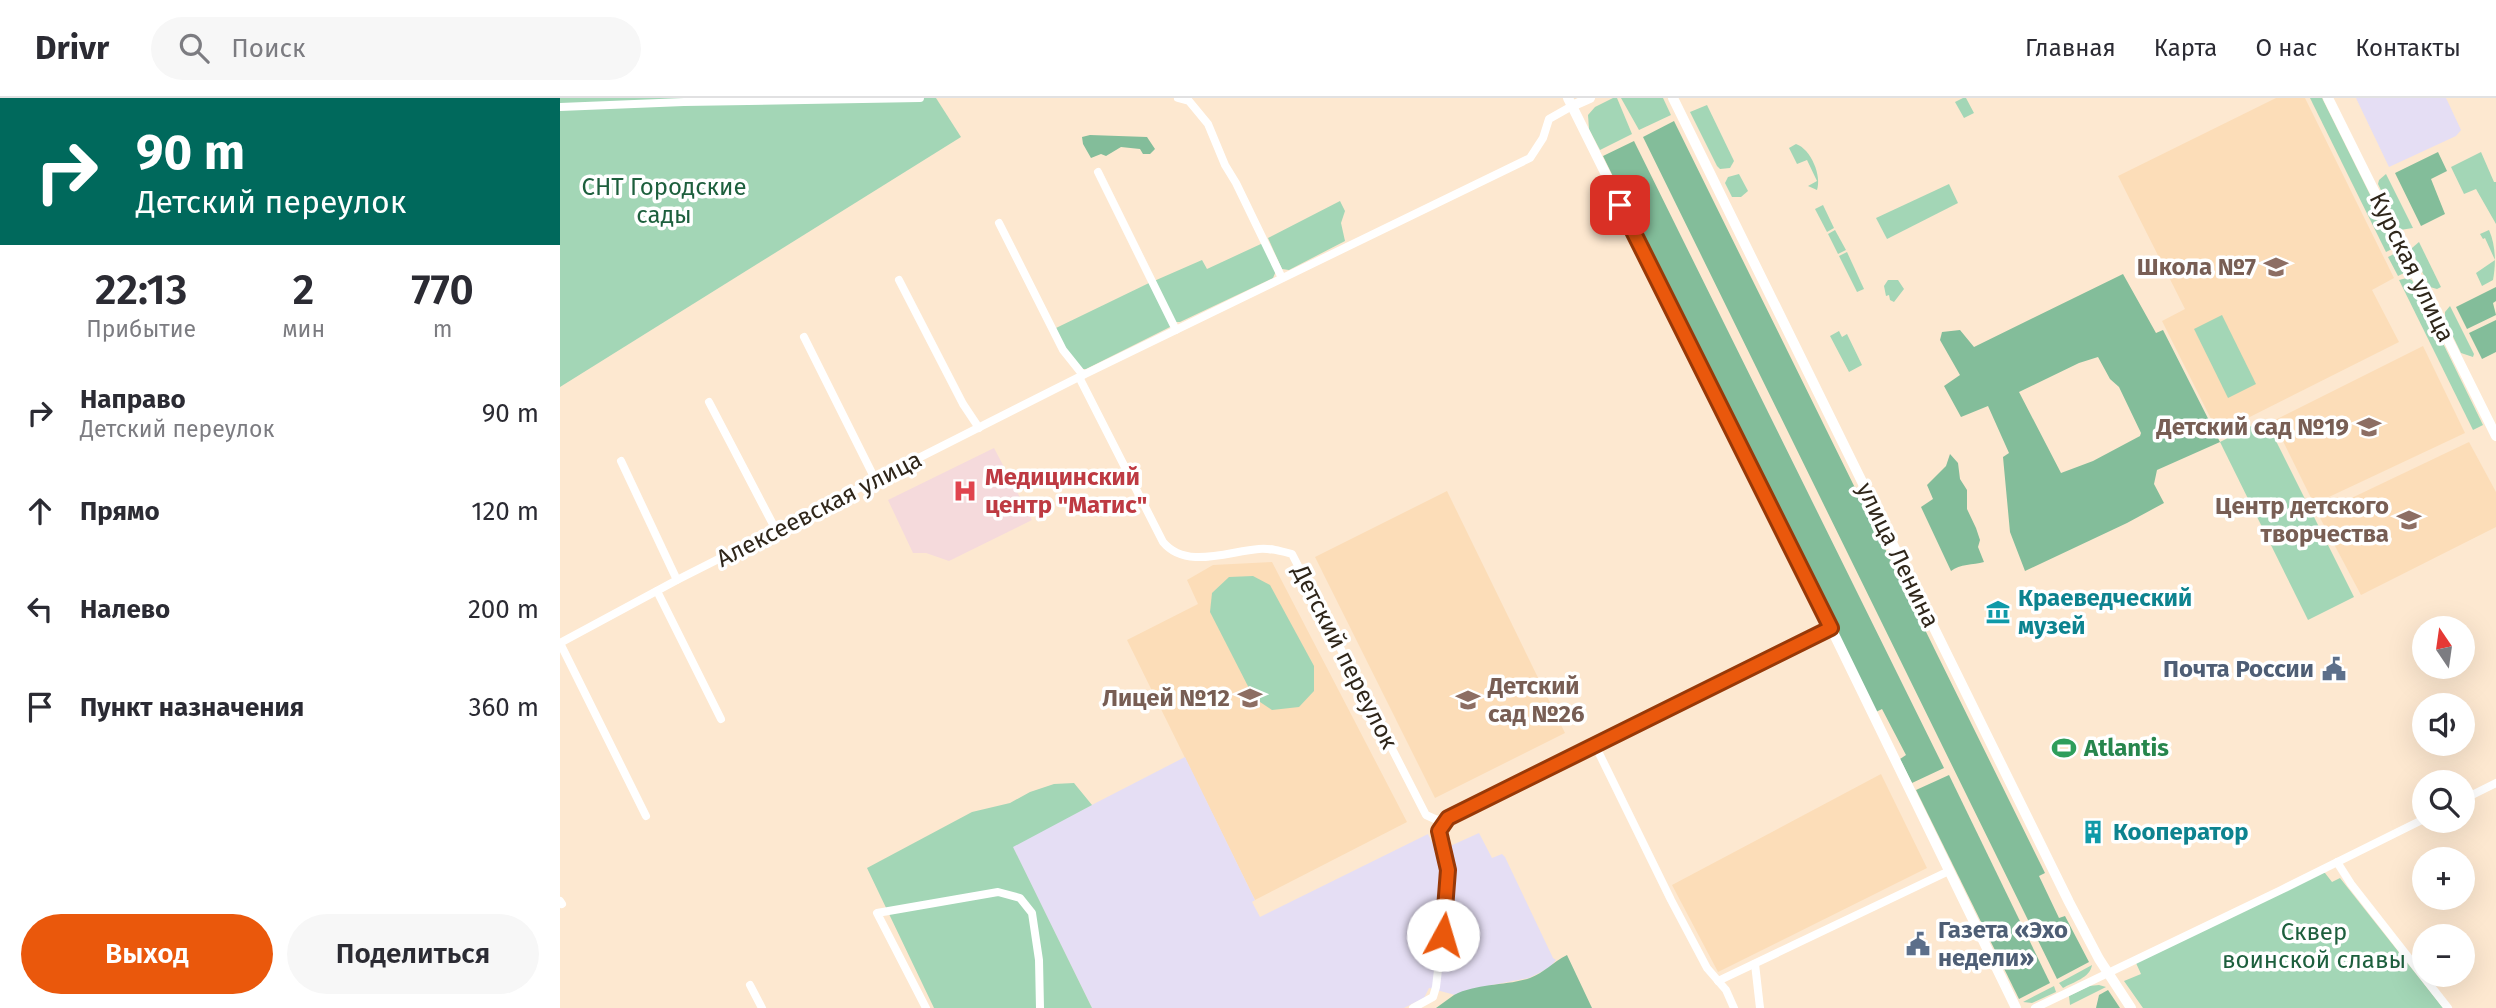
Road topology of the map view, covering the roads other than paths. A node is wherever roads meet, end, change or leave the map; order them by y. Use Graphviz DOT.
graph roads {
  1 [pos="920,98"];
  2 [pos="1178,98"];
  3 [pos="1590,98"];
  4 [pos="1673,98"];
  5 [pos="2328,98"];
  6 [pos="1570,102"];
  7 [pos="560,107"];
  8 [pos="1098,172"];
  9 [pos="999,223"];
  10 [pos="1282,278"];
  11 [pos="899,280"];
  12 [pos="1176,330"];
  13 [pos="804,337"];
  14 [pos="1081,377"];
  15 [pos="709,402"];
  16 [pos="979,428"];
  17 [pos="2496,436"];
  18 [pos="621,461"];
  19 [pos="876,481"];
  20 [pos="777,532"];
  21 [pos="677,580"];
  22 [pos="657,591"];
  23 [pos="1831,628"];
  24 [pos="560,643"];
  25 [pos="721,719"];
  26 [pos="1595,746"];
  27 [pos="2496,783"];
  28 [pos="2475,794"];
  29 [pos="646,816"];
  30 [pos="1448,818"];
  31 [pos="2412,825"];
  32 [pos="2337,862"];
  33 [pos="1949,871"];
  34 [pos="1755,964"];
  35 [pos="2108,972"];
  36 [pos="1718,981"];
  37 [pos="750,985"];
  38 [pos="762,1008"];
  39 [pos="926,1008"];
  40 [pos="1040,1008"];
  41 [pos="1413,1008"];
  42 [pos="1734,1008"];
  43 [pos="1760,1008"];
  44 [pos="2015,1008"];
  45 [pos="2035,1008"];
  46 [pos="2131,1008"];
  47 [pos="2448,1008"];
  1 -- 7 [label="street"];
  2 -- 10 [label="street"];
  3 -- 6 [label="main road"];
  4 -- 35 [label="main road, улица Ленина"];
  5 -- 17 [label="main road, Курская улица"];
  6 -- 10 [label="street"];
  6 -- 23 [label="main road"];
  8 -- 12 [label="street"];
  9 -- 14 [label="street"];
  10 -- 12 [label="street"];
  11 -- 16 [label="street"];
  12 -- 14 [label="street"];
  13 -- 19 [label="street"];
  14 -- 16 [label="street, Алексеевская улица"];
  14 -- 30 [label="street, Детский переулок"];
  15 -- 20 [label="street"];
  16 -- 19 [label="street, Алексеевская улица"];
  18 -- 21 [label="street"];
  19 -- 20 [label="street, Алексеевская улица"];
  20 -- 21 [label="street, Алексеевская улица"];
  21 -- 22 [label="street, Алексеевская улица"];
  22 -- 24 [label="street, Алексеевская улица"];
  22 -- 25 [label="street"];
  23 -- 26 [label="street"];
  23 -- 33 [label="main road"];
  24 -- 29 [label="street"];
  26 -- 30 [label="street"];
  26 -- 36 [label="street"];
  27 -- 28 [label="street"];
  30 -- 41 [label="street"];
  31 -- 32 [label="street"];
  32 -- 35 [label="street"];
  32 -- 47 [label="street"];
  33 -- 34 [label="street"];
  33 -- 44 [label="main road"];
  34 -- 36 [label="street"];
  34 -- 43 [label="street"];
  35 -- 45 [label="street"];
  35 -- 46 [label="main road, улица Ленина"];
  36 -- 42 [label="street"];
  37 -- 38 [label="street"];
  39 -- 40 [label="street"];
}
